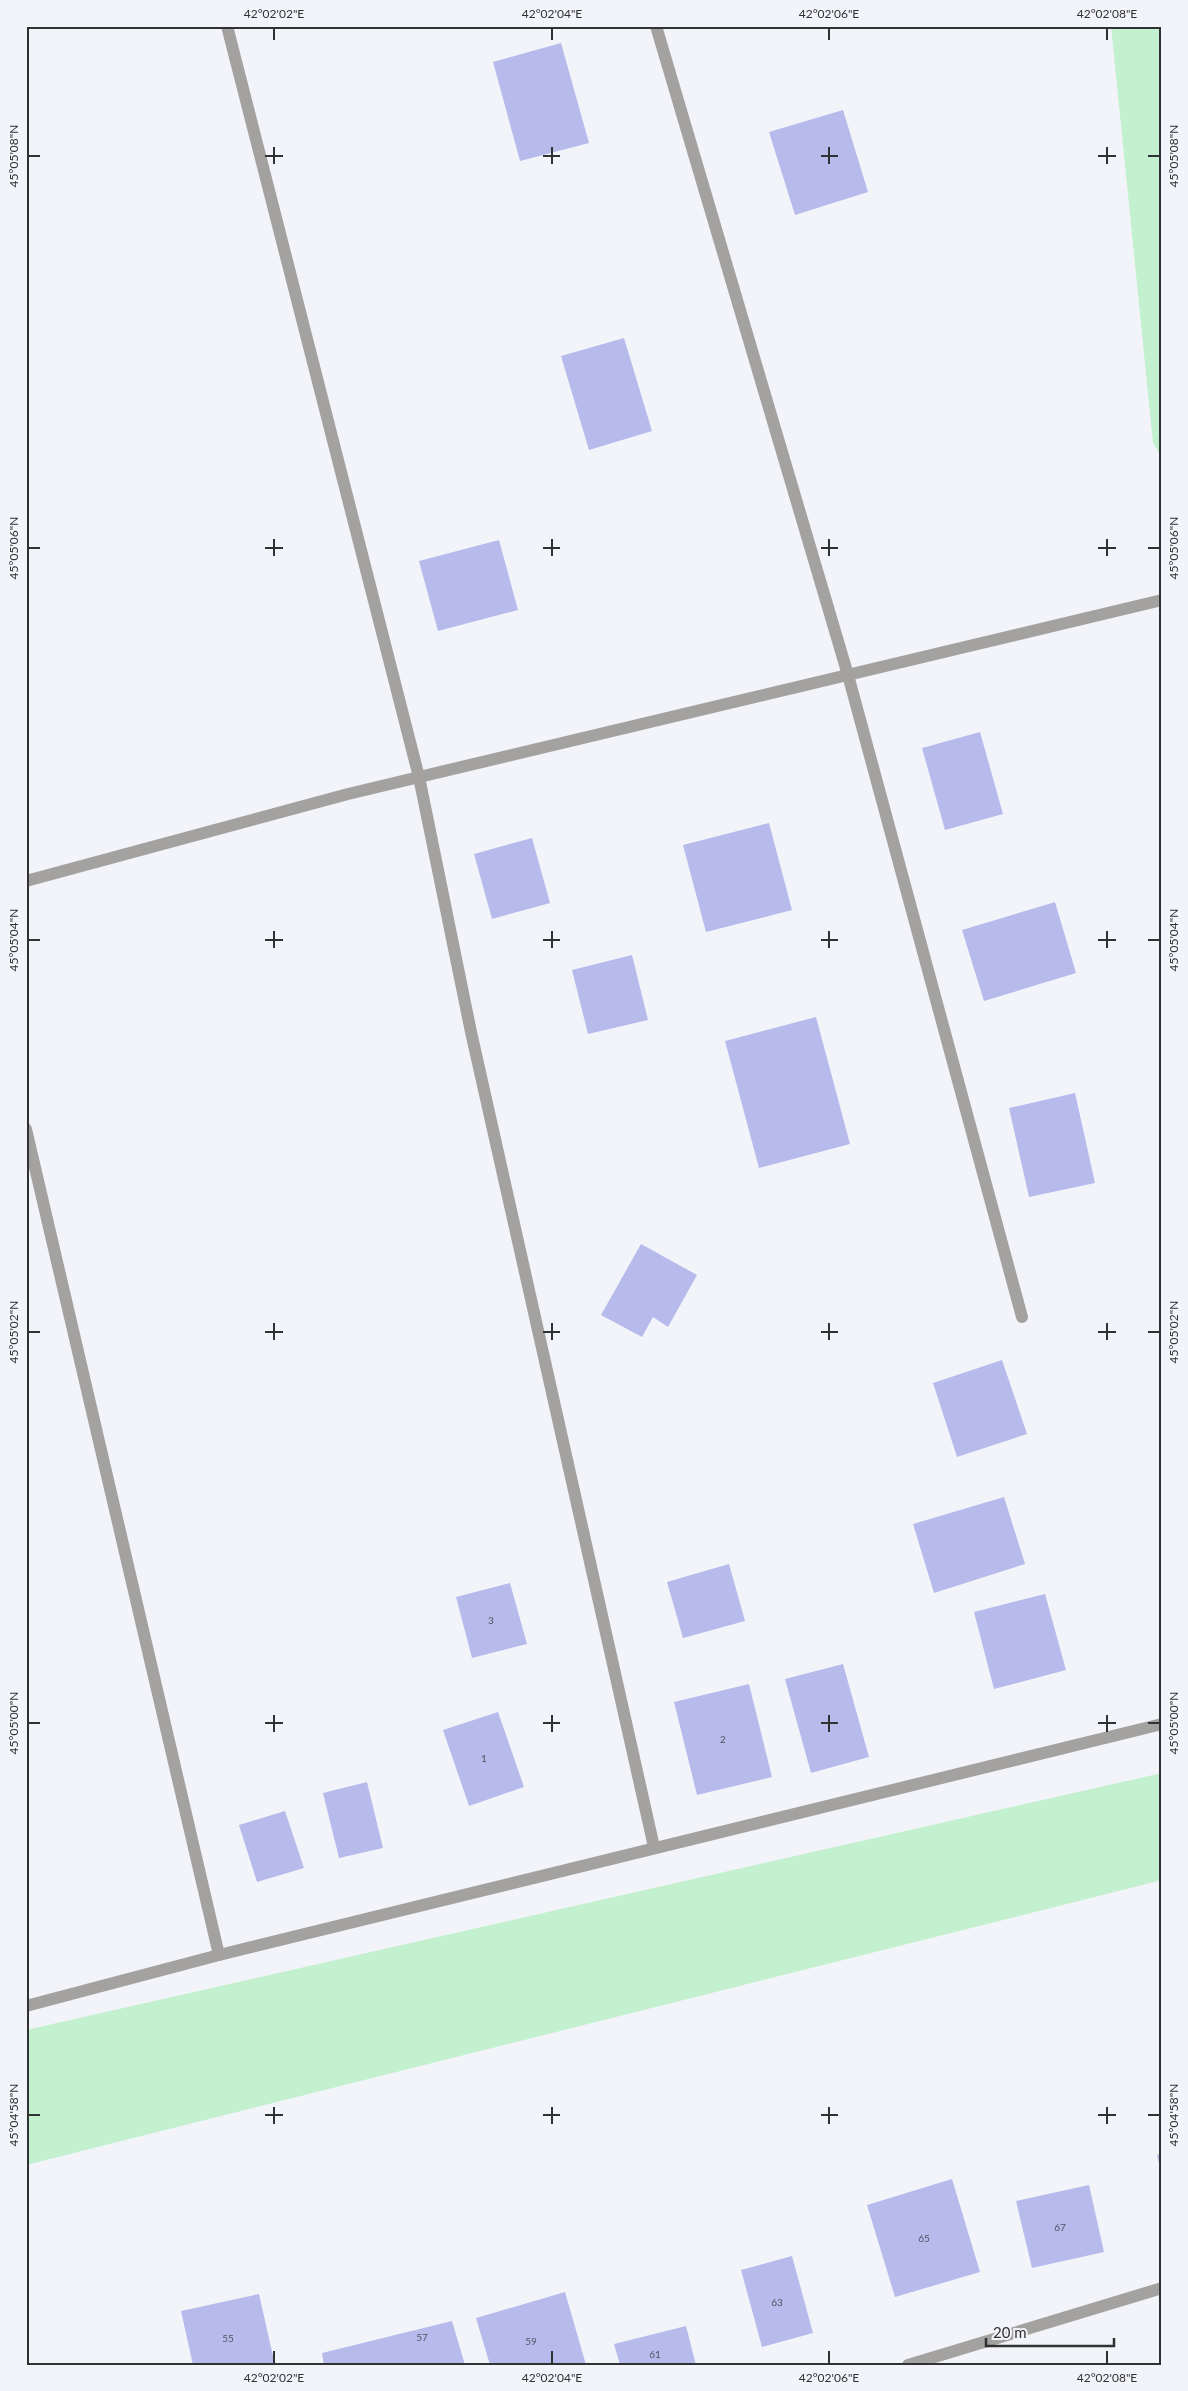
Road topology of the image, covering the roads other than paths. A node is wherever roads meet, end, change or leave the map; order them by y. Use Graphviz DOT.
graph roads {
  1 [pos="227,26"];
  2 [pos="656,26"];
  3 [pos="1162,600"];
  4 [pos="848,675"];
  5 [pos="420,777"];
  6 [pos="26,881"];
  7 [pos="26,1129"];
  8 [pos="1022,1317"];
  9 [pos="1162,1724"];
  10 [pos="654,1847"];
  11 [pos="218,1955"];
  12 [pos="26,2006"];
  13 [pos="1162,2288"];
  14 [pos="908,2365"];
  1 -- 5 [label="street"];
  2 -- 4 [label="street"];
  3 -- 4 [label="street"];
  4 -- 5 [label="street"];
  4 -- 8 [label="street"];
  5 -- 6 [label="street"];
  5 -- 10 [label="street"];
  7 -- 11 [label="street"];
  9 -- 10 [label="street"];
  10 -- 11 [label="street"];
  11 -- 12 [label="street"];
  13 -- 14 [label="street"];
}
